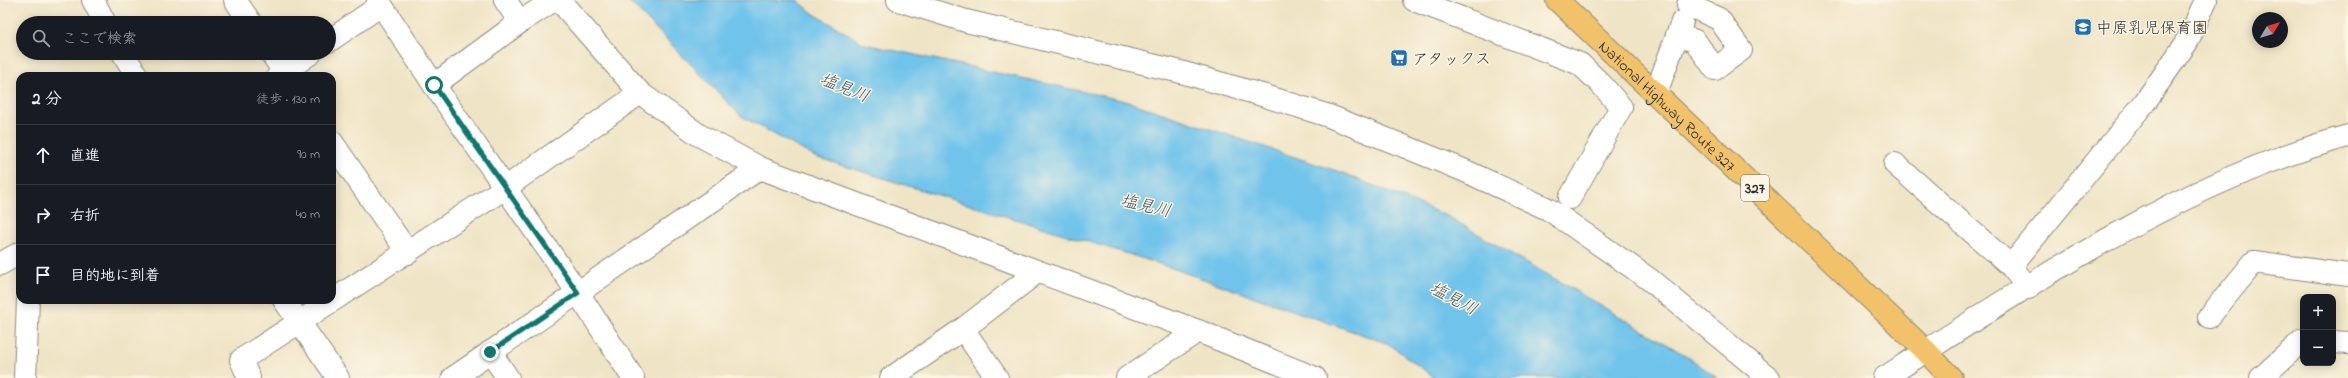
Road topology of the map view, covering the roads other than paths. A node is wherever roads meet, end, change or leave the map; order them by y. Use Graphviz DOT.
graph roads {
  1 [pos="92,0"];
  2 [pos="235,0"];
  3 [pos="505,0"];
  4 [pos="554,0"];
  5 [pos="559,0"];
  6 [pos="898,0"];
  7 [pos="1414,0"];
  8 [pos="1557,0"];
  9 [pos="2206,0"];
  10 [pos="380,2"];
  11 [pos="1689,3"];
  12 [pos="1436,4"];
  13 [pos="101,16"];
  14 [pos="246,16"];
  15 [pos="520,22"];
  16 [pos="1677,35"];
  17 [pos="336,36"];
  18 [pos="127,60"];
  19 [pos="275,60"];
  20 [pos="302,60"];
  21 [pos="135,72"];
  22 [pos="281,72"];
  23 [pos="287,72"];
  24 [pos="434,85"];
  25 [pos="640,93"];
  26 [pos="1656,93"];
  27 [pos="2348,136"];
  28 [pos="336,148"];
  29 [pos="1895,164"];
  30 [pos="760,168"];
  31 [pos="505,188"];
  32 [pos="1570,198"];
  33 [pos="408,253"];
  34 [pos="16,254"];
  35 [pos="0,264"];
  36 [pos="2011,266"];
  37 [pos="1037,272"];
  38 [pos="2348,275"];
  39 [pos="2028,288"];
  40 [pos="578,293"];
  41 [pos="336,299"];
  42 [pos="28,304"];
  43 [pos="287,304"];
  44 [pos="329,304"];
  45 [pos="2209,317"];
  46 [pos="299,323"];
  47 [pos="963,329"];
  48 [pos="1198,331"];
  49 [pos="2336,342"];
  50 [pos="2300,343"];
  51 [pos="2348,343"];
  52 [pos="1926,351"];
  53 [pos="490,352"];
  54 [pos="24,378"];
  55 [pos="249,378"];
  56 [pos="338,378"];
  57 [pos="453,378"];
  58 [pos="508,378"];
  59 [pos="633,378"];
  60 [pos="891,378"];
  61 [pos="997,378"];
  62 [pos="1126,378"];
  63 [pos="1315,378"];
  64 [pos="1769,378"];
  65 [pos="1884,378"];
  66 [pos="1951,378"];
  67 [pos="2261,378"];
  1 -- 13 [label="street"];
  2 -- 14 [label="street"];
  3 -- 15 [label="street"];
  4 -- 15 [label="street"];
  5 -- 25 [label="street"];
  6 -- 64 [label="street"];
  7 -- 12 [label="street"];
  8 -- 26 [label="highway, National Highway Route 327 / 327"];
  9 -- 36 [label="street"];
  10 -- 17 [label="street"];
  10 -- 24 [label="street"];
  11 -- 16 [label="street"];
  11 -- 16 [label="street"];
  12 -- 32 [label="street"];
  15 -- 24 [label="street"];
  16 -- 26 [label="street"];
  18 -- 21 [label="street"];
  19 -- 22 [label="street"];
  20 -- 23 [label="street"];
  24 -- 31 [label="street"];
  25 -- 30 [label="street"];
  25 -- 31 [label="street"];
  26 -- 52 [label="highway, National Highway Route 327 / 327"];
  27 -- 39 [label="street"];
  28 -- 33 [label="street"];
  29 -- 36 [label="street"];
  30 -- 37 [label="street"];
  30 -- 40 [label="street"];
  31 -- 33 [label="street"];
  31 -- 40 [label="street"];
  33 -- 41 [label="street"];
  34 -- 35 [label="street"];
  36 -- 39 [label="street"];
  37 -- 47 [label="street"];
  37 -- 48 [label="street"];
  38 -- 45 [label="street"];
  39 -- 52 [label="street"];
  40 -- 53 [label="street"];
  40 -- 59 [label="street"];
  42 -- 54 [label="street"];
  43 -- 46 [label="street"];
  44 -- 46 [label="street"];
  46 -- 55 [label="street"];
  46 -- 56 [label="street"];
  47 -- 60 [label="street"];
  47 -- 61 [label="street"];
  48 -- 62 [label="street"];
  48 -- 63 [label="street"];
  49 -- 51 [label="street"];
  50 -- 67 [label="street"];
  52 -- 65 [label="street"];
  52 -- 66 [label="highway, National Highway Route 327 / 327"];
  53 -- 57 [label="street"];
  53 -- 58 [label="street"];
}
